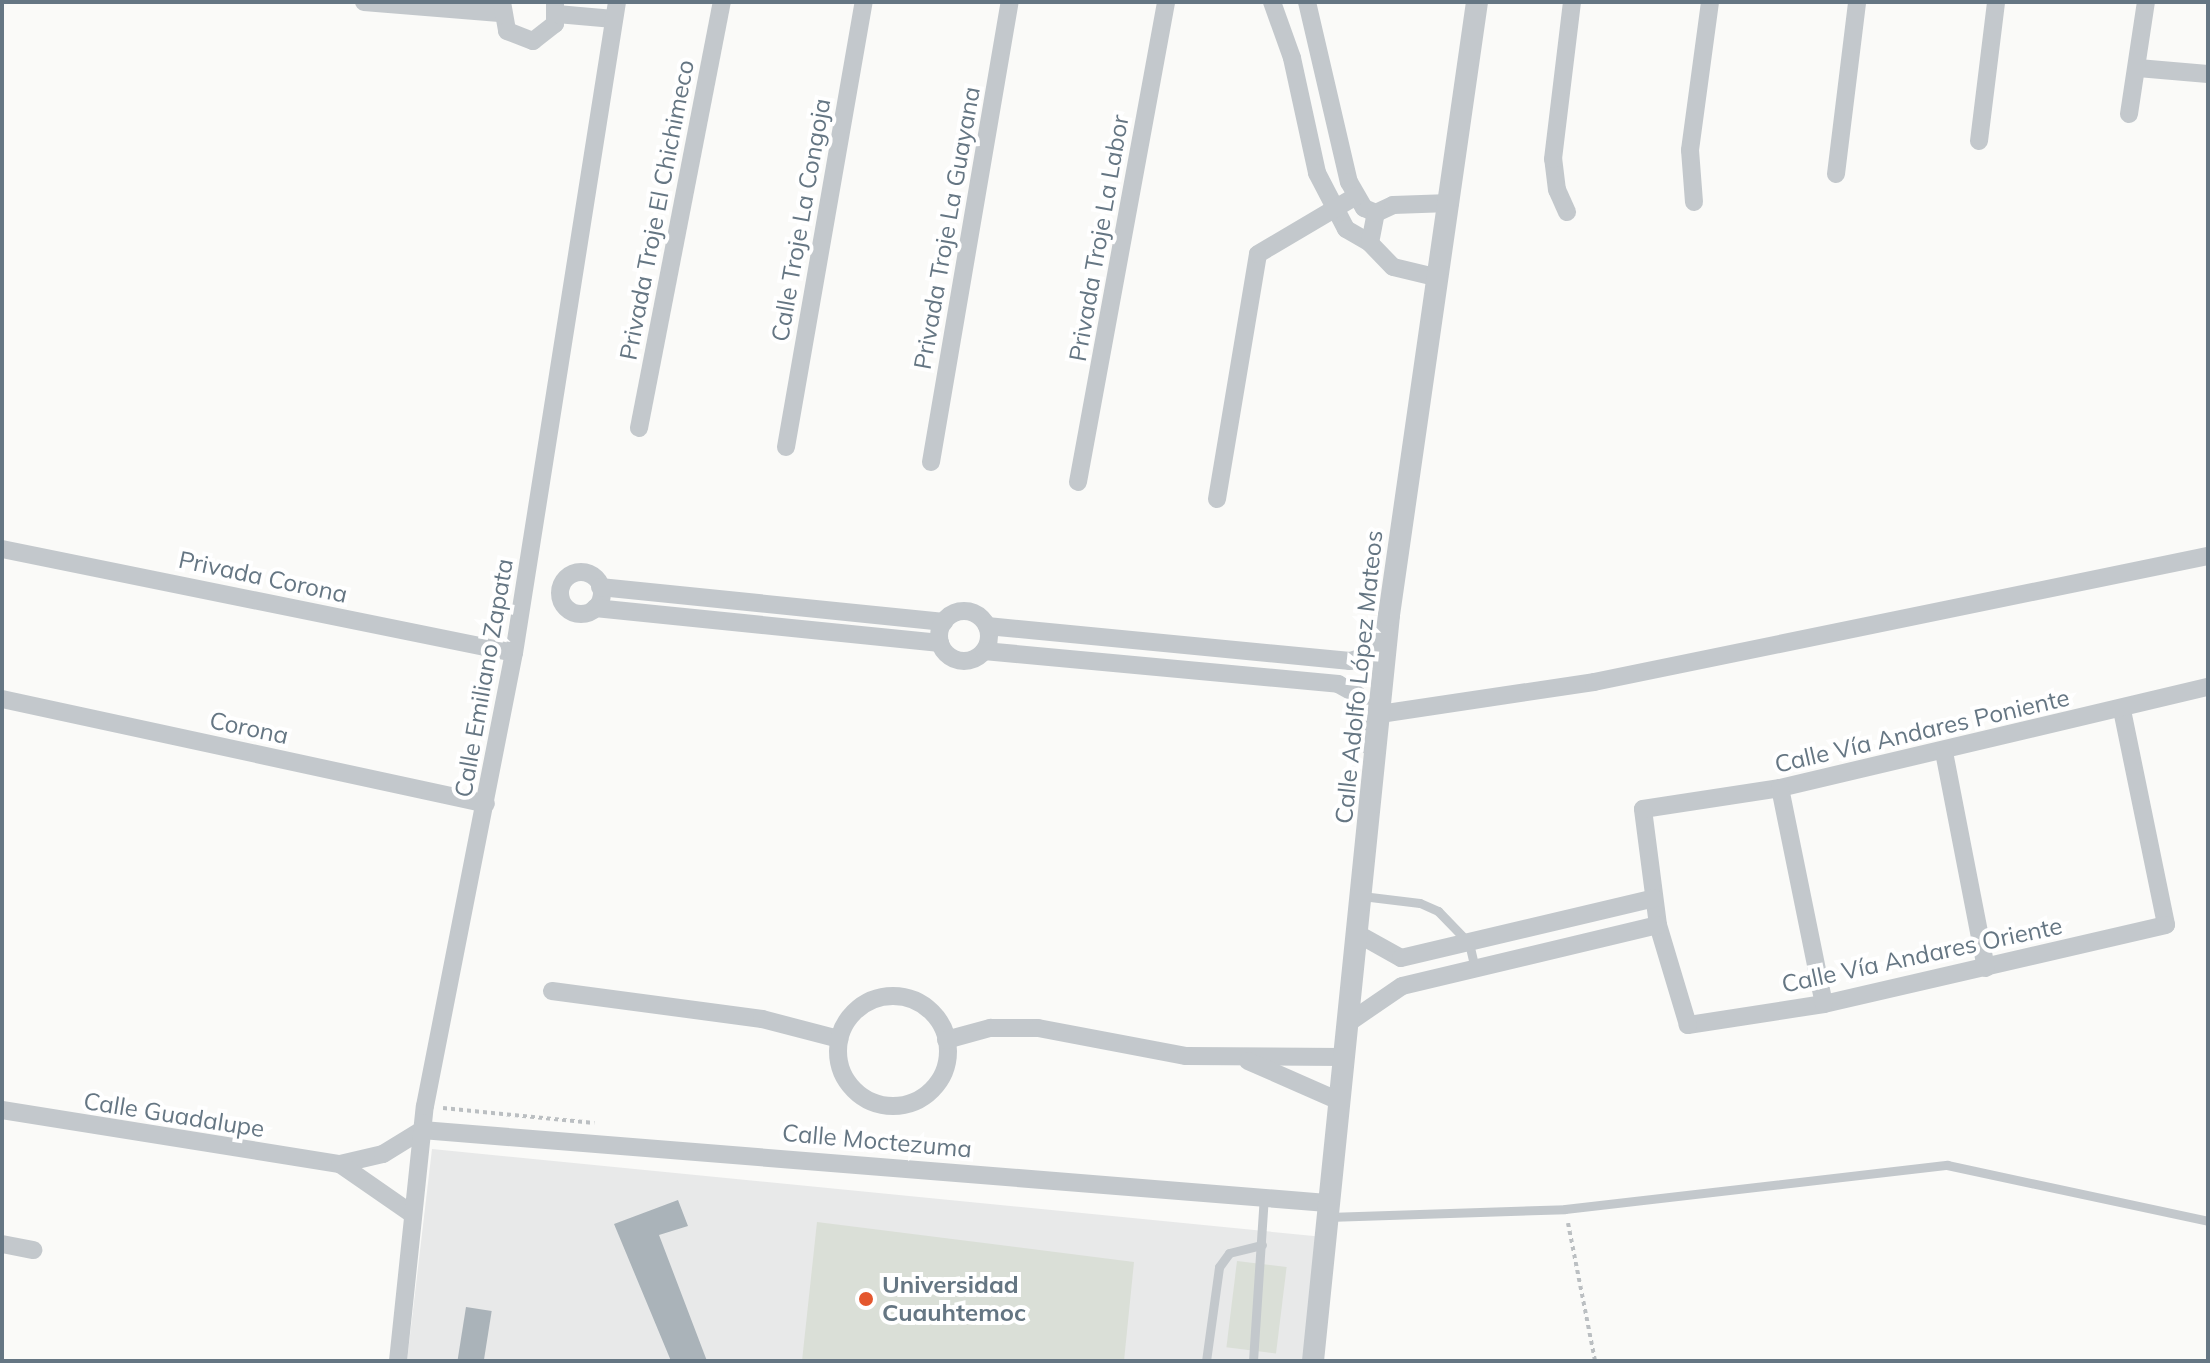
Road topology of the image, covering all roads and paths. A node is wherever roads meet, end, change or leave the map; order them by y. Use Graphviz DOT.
graph roads {
  1 [pos="364,2"];
  2 [pos="377,2"];
  3 [pos="722,2"];
  4 [pos="864,2"];
  5 [pos="1010,2"];
  6 [pos="1166,2"];
  7 [pos="1272,2"];
  8 [pos="1307,2"];
  9 [pos="1477,2"];
  10 [pos="1572,2"];
  11 [pos="1710,2"];
  12 [pos="1857,2"];
  13 [pos="1996,2"];
  14 [pos="2146,2"];
  15 [pos="501,7"];
  16 [pos="556,8"];
  17 [pos="616,10"];
  18 [pos="2138,68"];
  19 [pos="2208,74"];
  20 [pos="2129,114"];
  21 [pos="1979,141"];
  22 [pos="1836,174"];
  23 [pos="1356,196"];
  24 [pos="1694,202"];
  25 [pos="1450,203"];
  26 [pos="1333,211"];
  27 [pos="1567,212"];
  28 [pos="1376,213"];
  29 [pos="1370,243"];
  30 [pos="1439,278"];
  31 [pos="639,428"];
  32 [pos="786,447"];
  33 [pos="931,462"];
  34 [pos="1078,482"];
  35 [pos="1217,499"];
  36 [pos="2,549"];
  37 [pos="2208,556"];
  38 [pos="600,587"];
  39 [pos="595,608"];
  40 [pos="774,608"];
  41 [pos="1389,615"];
  42 [pos="944,622"];
  43 [pos="987,626"];
  44 [pos="773,630"];
  45 [pos="1151,642"];
  46 [pos="940,643"];
  47 [pos="984,651"];
  48 [pos="514,653"];
  49 [pos="1148,666"];
  50 [pos="2208,687"];
  51 [pos="2,699"];
  52 [pos="2122,710"];
  53 [pos="1380,714"];
  54 [pos="1944,752"];
  55 [pos="1375,758"];
  56 [pos="1780,788"];
  57 [pos="486,804"];
  58 [pos="1362,896"];
  59 [pos="1654,898"];
  60 [pos="1658,925"];
  61 [pos="1358,934"];
  62 [pos="1469,943"];
  63 [pos="1986,968"];
  64 [pos="1475,970"];
  65 [pos="552,991"];
  66 [pos="1824,1004"];
  67 [pos="1348,1023"];
  68 [pos="839,1039"];
  69 [pos="946,1040"];
  70 [pos="1239,1057"];
  71 [pos="1342,1057"];
  72 [pos="1337,1100"];
  73 [pos="2,1110"];
  74 [pos="422,1130"];
  75 [pos="340,1164"];
  76 [pos="1264,1197"];
  77 [pos="1565,1209"];
  78 [pos="1326,1210"];
  79 [pos="412,1214"];
  80 [pos="2208,1221"];
  81 [pos="2,1244"];
  82 [pos="1262,1245"];
  83 [pos="33,1250"];
  84 [pos="398,1361"];
  85 [pos="1206,1361"];
  86 [pos="1253,1361"];
  87 [pos="1313,1361"];
  88 [pos="1595,1361"];
  1 -- 2 [label="street"];
  2 -- 15 [label="street"];
  3 -- 31 [label="street, Privada Troje El Chichimeco"];
  4 -- 32 [label="street, Calle Troje La Congoja"];
  5 -- 33 [label="street, Privada Troje La Guayana"];
  6 -- 34 [label="street, Privada Troje La Labor"];
  7 -- 26 [label="street"];
  8 -- 23 [label="street"];
  9 -- 25 [label="street, Calle Adolfo López Mateos"];
  10 -- 27 [label="street"];
  11 -- 24 [label="street"];
  12 -- 22 [label="street"];
  13 -- 21 [label="street"];
  14 -- 18 [label="street"];
  15 -- 16 [label="street"];
  16 -- 17 [label="street"];
  17 -- 48 [label="street, Calle Emiliano Zapata"];
  18 -- 19 [label="street"];
  18 -- 20 [label="street"];
  23 -- 26 [label="street"];
  23 -- 28 [label="street"];
  25 -- 28 [label="street"];
  25 -- 30 [label="street, Calle Adolfo López Mateos"];
  26 -- 29 [label="street"];
  26 -- 35 [label="street"];
  28 -- 29 [label="street"];
  29 -- 30 [label="street"];
  30 -- 41 [label="street, Calle Adolfo López Mateos"];
  36 -- 48 [label="street, Privada Corona"];
  37 -- 53 [label="street"];
  38 -- 39 [label="street"];
  38 -- 39 [label="street"];
  38 -- 40 [label="street"];
  39 -- 44 [label="street"];
  40 -- 42 [label="street"];
  40 -- 44 [label="street"];
  41 -- 45 [label="street"];
  41 -- 53 [label="street, Calle Adolfo López Mateos"];
  42 -- 43 [label="street"];
  42 -- 46 [label="street"];
  43 -- 45 [label="street"];
  43 -- 47 [label="street"];
  44 -- 46 [label="street"];
  45 -- 49 [label="street"];
  46 -- 47 [label="street"];
  47 -- 49 [label="street"];
  48 -- 57 [label="street, Calle Emiliano Zapata"];
  49 -- 55 [label="street"];
  50 -- 52 [label="street, Calle Vía Andares Poniente"];
  51 -- 57 [label="street, Corona"];
  52 -- 54 [label="street, Calle Vía Andares Poniente"];
  52 -- 63 [label="street, Calle Vía Andares Oriente"];
  53 -- 55 [label="street, Calle Adolfo López Mateos"];
  54 -- 56 [label="street, Calle Vía Andares Poniente"];
  54 -- 63 [label="street"];
  55 -- 58 [label="street, Calle Adolfo López Mateos"];
  56 -- 59 [label="street, Calle Vía Andares Poniente"];
  56 -- 66 [label="street"];
  57 -- 74 [label="street, Calle Emiliano Zapata"];
  58 -- 61 [label="street, Calle Adolfo López Mateos"];
  58 -- 62 [label="lane"];
  59 -- 60 [label="street"];
  59 -- 62 [label="street"];
  60 -- 64 [label="street"];
  60 -- 66 [label="street, Calle Vía Andares Oriente"];
  61 -- 62 [label="street"];
  61 -- 67 [label="street, Calle Adolfo López Mateos"];
  62 -- 64 [label="lane"];
  63 -- 66 [label="street, Calle Vía Andares Oriente"];
  64 -- 67 [label="street"];
  65 -- 68 [label="street"];
  67 -- 71 [label="street, Calle Adolfo López Mateos"];
  68 -- 69 [label="street"];
  68 -- 69 [label="street"];
  69 -- 70 [label="street"];
  70 -- 71 [label="street"];
  70 -- 72 [label="street"];
  71 -- 72 [label="street, Calle Adolfo López Mateos"];
  72 -- 78 [label="street, Calle Adolfo López Mateos"];
  73 -- 75 [label="street, Calle Guadalupe"];
  74 -- 75 [label="street, Calle Guadalupe"];
  74 -- 76 [label="street, Calle Moctezuma"];
  74 -- 79 [label="street, Calle Emiliano Zapata"];
  75 -- 79 [label="street, Calle Guadalupe"];
  76 -- 78 [label="street, Calle Moctezuma"];
  76 -- 82 [label="lane"];
  77 -- 78 [label="lane"];
  77 -- 80 [label="lane"];
  77 -- 88 [label="path"];
  78 -- 87 [label="street, Calle Adolfo López Mateos"];
  79 -- 84 [label="street, Calle Emiliano Zapata"];
  81 -- 83 [label="street"];
  82 -- 85 [label="lane"];
  82 -- 86 [label="lane"];
}
